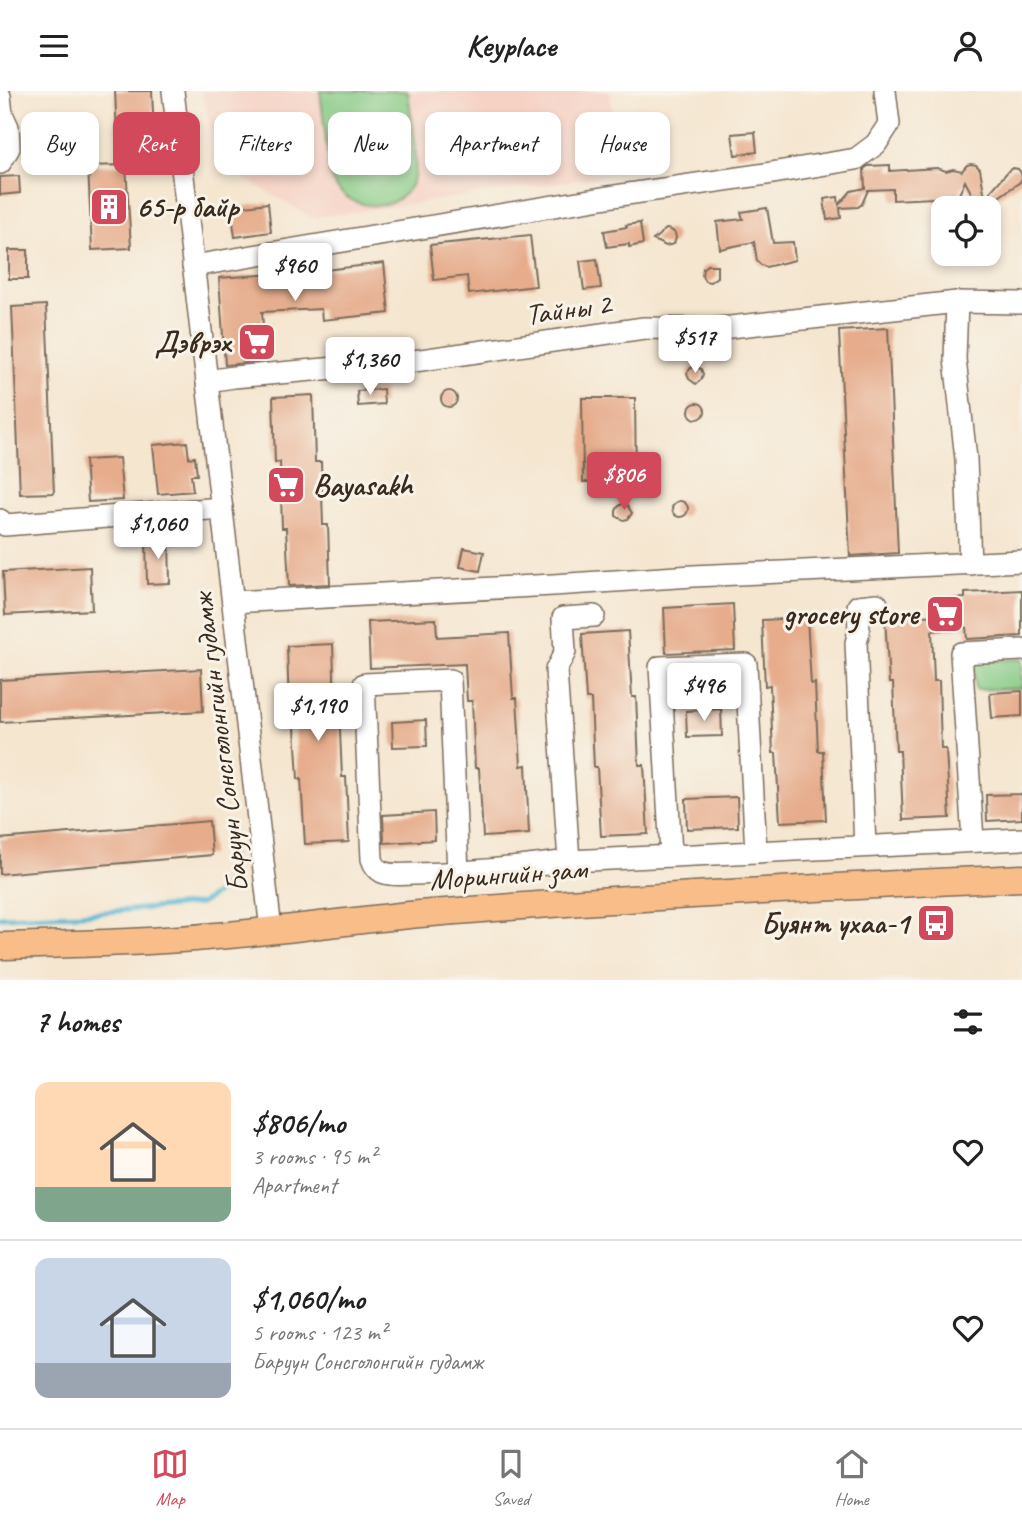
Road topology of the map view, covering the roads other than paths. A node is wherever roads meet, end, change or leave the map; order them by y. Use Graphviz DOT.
graph roads {
  1 [pos="173,91"];
  2 [pos="886,92"];
  3 [pos="0,96"];
  4 [pos="0,163"];
  5 [pos="194,266"];
  6 [pos="957,302"];
  7 [pos="1022,303"];
  8 [pos="207,381"];
  9 [pos="222,508"];
  10 [pos="0,520"];
  11 [pos="1022,561"];
  12 [pos="970,564"];
  13 [pos="233,602"];
  14 [pos="877,604"];
  15 [pos="594,616"];
  16 [pos="1022,650"];
  17 [pos="1022,839"];
  18 [pos="973,841"];
  19 [pos="865,846"];
  20 [pos="756,852"];
  21 [pos="671,855"];
  22 [pos="569,860"];
  23 [pos="458,873"];
  24 [pos="1022,878"];
  25 [pos="271,930"];
  26 [pos="0,946"];
  1 -- 5 [label="street, Баруун Сонсголонгийн гудамж"];
  2 -- 5 [label="street"];
  3 -- 4 [label="street"];
  5 -- 8 [label="street, Баруун Сонсголонгийн гудамж"];
  6 -- 7 [label="street, Тайны 2"];
  6 -- 8 [label="street, Тайны 2"];
  6 -- 12 [label="street"];
  8 -- 9 [label="street, Баруун Сонсголонгийн гудамж"];
  9 -- 10 [label="street"];
  9 -- 13 [label="street, Баруун Сонсголонгийн гудамж"];
  11 -- 12 [label="street"];
  12 -- 13 [label="street"];
  13 -- 25 [label="street, Баруун Сонсголонгийн гудамж"];
  14 -- 19 [label="street"];
  15 -- 22 [label="street"];
  16 -- 18 [label="street"];
  17 -- 18 [label="street"];
  18 -- 19 [label="street"];
  19 -- 20 [label="street"];
  20 -- 21 [label="street"];
  20 -- 21 [label="street"];
  21 -- 22 [label="street"];
  22 -- 23 [label="street"];
  23 -- 23 [label="street"];
  24 -- 25 [label="main road, Морингийн зам"];
  25 -- 26 [label="main road, Морингийн зам"];
}
